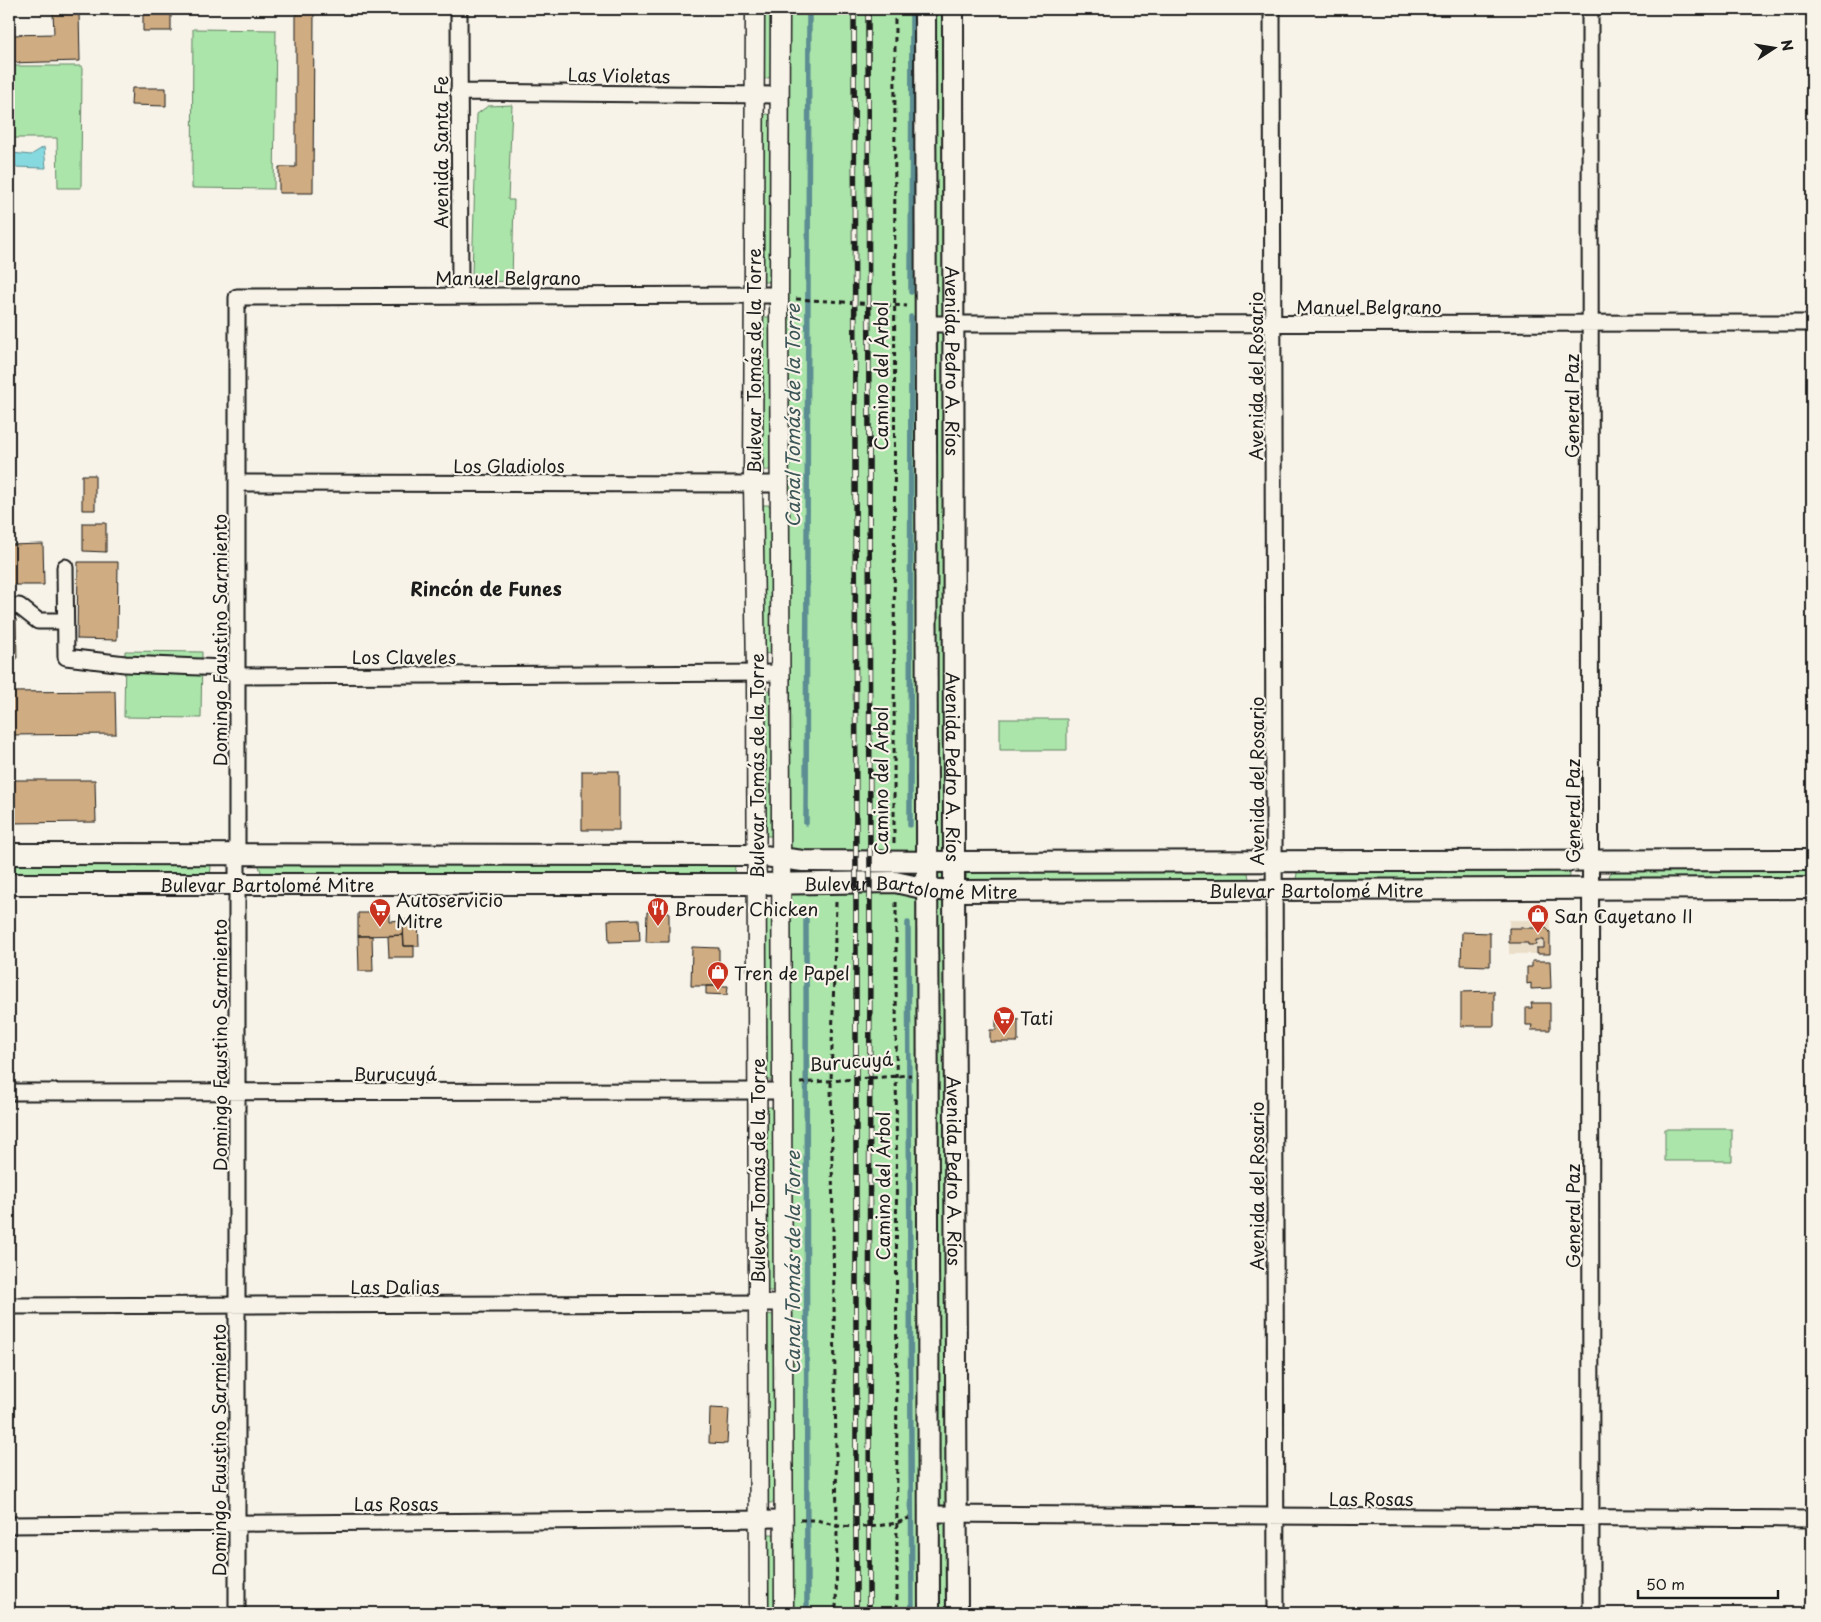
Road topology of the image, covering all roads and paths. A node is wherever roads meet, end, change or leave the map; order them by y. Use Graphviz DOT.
graph roads {
  1 [pos="459,9"];
  2 [pos="755,9"];
  3 [pos="780,9"];
  4 [pos="895,9"];
  5 [pos="925,9"];
  6 [pos="953,9"];
  7 [pos="1272,9"];
  8 [pos="1590,9"];
  9 [pos="458,92"];
  10 [pos="755,95"];
  11 [pos="779,95"];
  12 [pos="753,295"];
  13 [pos="779,295"];
  14 [pos="460,296"];
  15 [pos="237,297"];
  16 [pos="802,300"];
  17 [pos="894,305"];
  18 [pos="926,316"];
  19 [pos="1812,323"];
  20 [pos="1590,324"];
  21 [pos="1273,325"];
  22 [pos="954,326"];
  23 [pos="237,483"];
  24 [pos="753,484"];
  25 [pos="780,484"];
  26 [pos="65,568"];
  27 [pos="9,606"];
  28 [pos="65,621"];
  29 [pos="756,674"];
  30 [pos="780,674"];
  31 [pos="238,676"];
  32 [pos="9,854"];
  33 [pos="238,854"];
  34 [pos="756,855"];
  35 [pos="782,858"];
  36 [pos="1812,860"];
  37 [pos="894,861"];
  38 [pos="928,861"];
  39 [pos="1590,861"];
  40 [pos="954,862"];
  41 [pos="1274,862"];
  42 [pos="837,882"];
  43 [pos="895,882"];
  44 [pos="782,883"];
  45 [pos="9,884"];
  46 [pos="238,884"];
  47 [pos="756,884"];
  48 [pos="1812,888"];
  49 [pos="927,889"];
  50 [pos="1590,889"];
  51 [pos="1274,890"];
  52 [pos="954,891"];
  53 [pos="907,1076"];
  54 [pos="896,1077"];
  55 [pos="831,1082"];
  56 [pos="798,1083"];
  57 [pos="757,1091"];
  58 [pos="782,1091"];
  59 [pos="9,1092"];
  60 [pos="238,1092"];
  61 [pos="782,1303"];
  62 [pos="758,1304"];
  63 [pos="237,1305"];
  64 [pos="9,1306"];
  65 [pos="929,1514"];
  66 [pos="957,1514"];
  67 [pos="1276,1516"];
  68 [pos="1590,1518"];
  69 [pos="759,1519"];
  70 [pos="791,1519"];
  71 [pos="907,1519"];
  72 [pos="1812,1519"];
  73 [pos="897,1522"];
  74 [pos="237,1523"];
  75 [pos="9,1525"];
  76 [pos="837,1526"];
  77 [pos="237,1613"];
  78 [pos="759,1613"];
  79 [pos="784,1613"];
  80 [pos="836,1613"];
  81 [pos="897,1613"];
  82 [pos="930,1613"];
  83 [pos="957,1613"];
  84 [pos="1276,1613"];
  85 [pos="1590,1613"];
  1 -- 9 [label="street, Avenida Santa Fe"];
  2 -- 10 [label="street, Bulevar Tomás de la Torre"];
  3 -- 11 [label="street, Bulevar Tomás de la Torre"];
  4 -- 17 [label="path, Camino del Árbol"];
  5 -- 18 [label="main road, Avenida Pedro A. Ríos"];
  6 -- 22 [label="main road, Avenida Pedro A. Ríos"];
  7 -- 21 [label="street, Avenida del Rosario"];
  8 -- 20 [label="street, General Paz"];
  9 -- 10 [label="street, Las Violetas"];
  9 -- 14 [label="street, Avenida Santa Fe"];
  10 -- 11 [label="street, Las Violetas"];
  10 -- 12 [label="street, Bulevar Tomás de la Torre"];
  11 -- 13 [label="street, Bulevar Tomás de la Torre"];
  12 -- 13 [label="street, Manuel Belgrano"];
  12 -- 14 [label="street, Manuel Belgrano"];
  12 -- 24 [label="street, Bulevar Tomás de la Torre"];
  13 -- 25 [label="street, Bulevar Tomás de la Torre"];
  14 -- 15 [label="street, Manuel Belgrano"];
  15 -- 23 [label="street, Domingo Faustino Sarmiento"];
  16 -- 17 [label="path"];
  17 -- 18 [label="path"];
  17 -- 37 [label="path, Camino del Árbol"];
  18 -- 22 [label="street, Manuel Belgrano"];
  18 -- 38 [label="main road, Avenida Pedro A. Ríos"];
  19 -- 20 [label="street, Manuel Belgrano"];
  20 -- 21 [label="street, Manuel Belgrano"];
  20 -- 39 [label="street, General Paz"];
  21 -- 22 [label="street, Manuel Belgrano"];
  21 -- 41 [label="street, Avenida del Rosario"];
  22 -- 40 [label="main road, Avenida Pedro A. Ríos"];
  23 -- 24 [label="street, Los Gladiolos"];
  23 -- 31 [label="street, Domingo Faustino Sarmiento"];
  24 -- 25 [label="street, Los Gladiolos"];
  24 -- 29 [label="street, Bulevar Tomás de la Torre"];
  25 -- 30 [label="street, Bulevar Tomás de la Torre"];
  26 -- 28 [label="street"];
  27 -- 28 [label="street"];
  28 -- 31 [label="street, Los Claveles"];
  29 -- 30 [label="street, Los Claveles"];
  29 -- 31 [label="street, Los Claveles"];
  29 -- 34 [label="street, Bulevar Tomás de la Torre"];
  30 -- 35 [label="street, Bulevar Tomás de la Torre"];
  31 -- 33 [label="street, Domingo Faustino Sarmiento"];
  32 -- 33 [label="main road, Bulevar Bartolomé Mitre"];
  33 -- 34 [label="main road, Bulevar Bartolomé Mitre"];
  33 -- 46 [label="street, Domingo Faustino Sarmiento"];
  34 -- 35 [label="main road, Bulevar Bartolomé Mitre"];
  34 -- 47 [label="street, Bulevar Tomás de la Torre"];
  35 -- 37 [label="main road, Bulevar Bartolomé Mitre"];
  35 -- 44 [label="street, Bulevar Tomás de la Torre"];
  36 -- 39 [label="main road, Bulevar Bartolomé Mitre"];
  37 -- 38 [label="main road, Bulevar Bartolomé Mitre"];
  38 -- 40 [label="main road, Bulevar Bartolomé Mitre"];
  38 -- 49 [label="main road, Avenida Pedro A. Ríos"];
  39 -- 41 [label="main road, Bulevar Bartolomé Mitre"];
  39 -- 50 [label="street, General Paz"];
  40 -- 41 [label="main road, Bulevar Bartolomé Mitre"];
  40 -- 52 [label="main road, Avenida Pedro A. Ríos"];
  41 -- 51 [label="street, Avenida del Rosario"];
  42 -- 43 [label="main road, Bulevar Bartolomé Mitre"];
  42 -- 44 [label="main road, Bulevar Bartolomé Mitre"];
  42 -- 55 [label="path"];
  43 -- 49 [label="main road, Bulevar Bartolomé Mitre"];
  43 -- 54 [label="path, Camino del Árbol"];
  44 -- 47 [label="main road, Bulevar Bartolomé Mitre"];
  44 -- 58 [label="street, Bulevar Tomás de la Torre"];
  45 -- 46 [label="main road, Bulevar Bartolomé Mitre"];
  46 -- 47 [label="main road, Bulevar Bartolomé Mitre"];
  46 -- 60 [label="street, Domingo Faustino Sarmiento"];
  47 -- 57 [label="street, Bulevar Tomás de la Torre"];
  48 -- 50 [label="main road, Bulevar Bartolomé Mitre"];
  49 -- 52 [label="main road, Bulevar Bartolomé Mitre"];
  49 -- 65 [label="main road, Avenida Pedro A. Ríos"];
  50 -- 51 [label="main road, Bulevar Bartolomé Mitre"];
  50 -- 68 [label="street, General Paz"];
  51 -- 52 [label="main road, Bulevar Bartolomé Mitre"];
  51 -- 67 [label="street, Avenida del Rosario"];
  52 -- 66 [label="main road, Avenida Pedro A. Ríos"];
  53 -- 54 [label="path, Burucuyá"];
  54 -- 55 [label="path, Burucuyá"];
  54 -- 73 [label="path, Camino del Árbol"];
  55 -- 56 [label="path, Burucuyá"];
  55 -- 76 [label="path"];
  57 -- 58 [label="street, Burucuyá"];
  57 -- 60 [label="street, Burucuyá"];
  57 -- 62 [label="street, Bulevar Tomás de la Torre"];
  58 -- 61 [label="street, Bulevar Tomás de la Torre"];
  59 -- 60 [label="street, Burucuyá"];
  60 -- 63 [label="street, Domingo Faustino Sarmiento"];
  61 -- 62 [label="street, Las Dalias"];
  61 -- 70 [label="street, Bulevar Tomás de la Torre"];
  62 -- 63 [label="street, Las Dalias"];
  62 -- 69 [label="street, Bulevar Tomás de la Torre"];
  63 -- 64 [label="street, Las Dalias"];
  63 -- 74 [label="street, Domingo Faustino Sarmiento"];
  65 -- 66 [label="street, Las Rosas"];
  65 -- 82 [label="main road, Avenida Pedro A. Ríos"];
  66 -- 67 [label="street, Las Rosas"];
  66 -- 83 [label="main road, Avenida Pedro A. Ríos"];
  67 -- 68 [label="street, Las Rosas"];
  67 -- 84 [label="street, Avenida del Rosario"];
  68 -- 72 [label="street, Las Rosas"];
  68 -- 85 [label="street, General Paz"];
  69 -- 70 [label="street, Las Rosas"];
  69 -- 74 [label="street, Las Rosas"];
  69 -- 78 [label="street, Bulevar Tomás de la Torre"];
  70 -- 76 [label="path"];
  70 -- 79 [label="street, Bulevar Tomás de la Torre"];
  71 -- 73 [label="path"];
  73 -- 76 [label="path"];
  73 -- 81 [label="path, Camino del Árbol"];
  74 -- 75 [label="street, Las Rosas"];
  74 -- 77 [label="street, Domingo Faustino Sarmiento"];
  76 -- 80 [label="path"];
}
